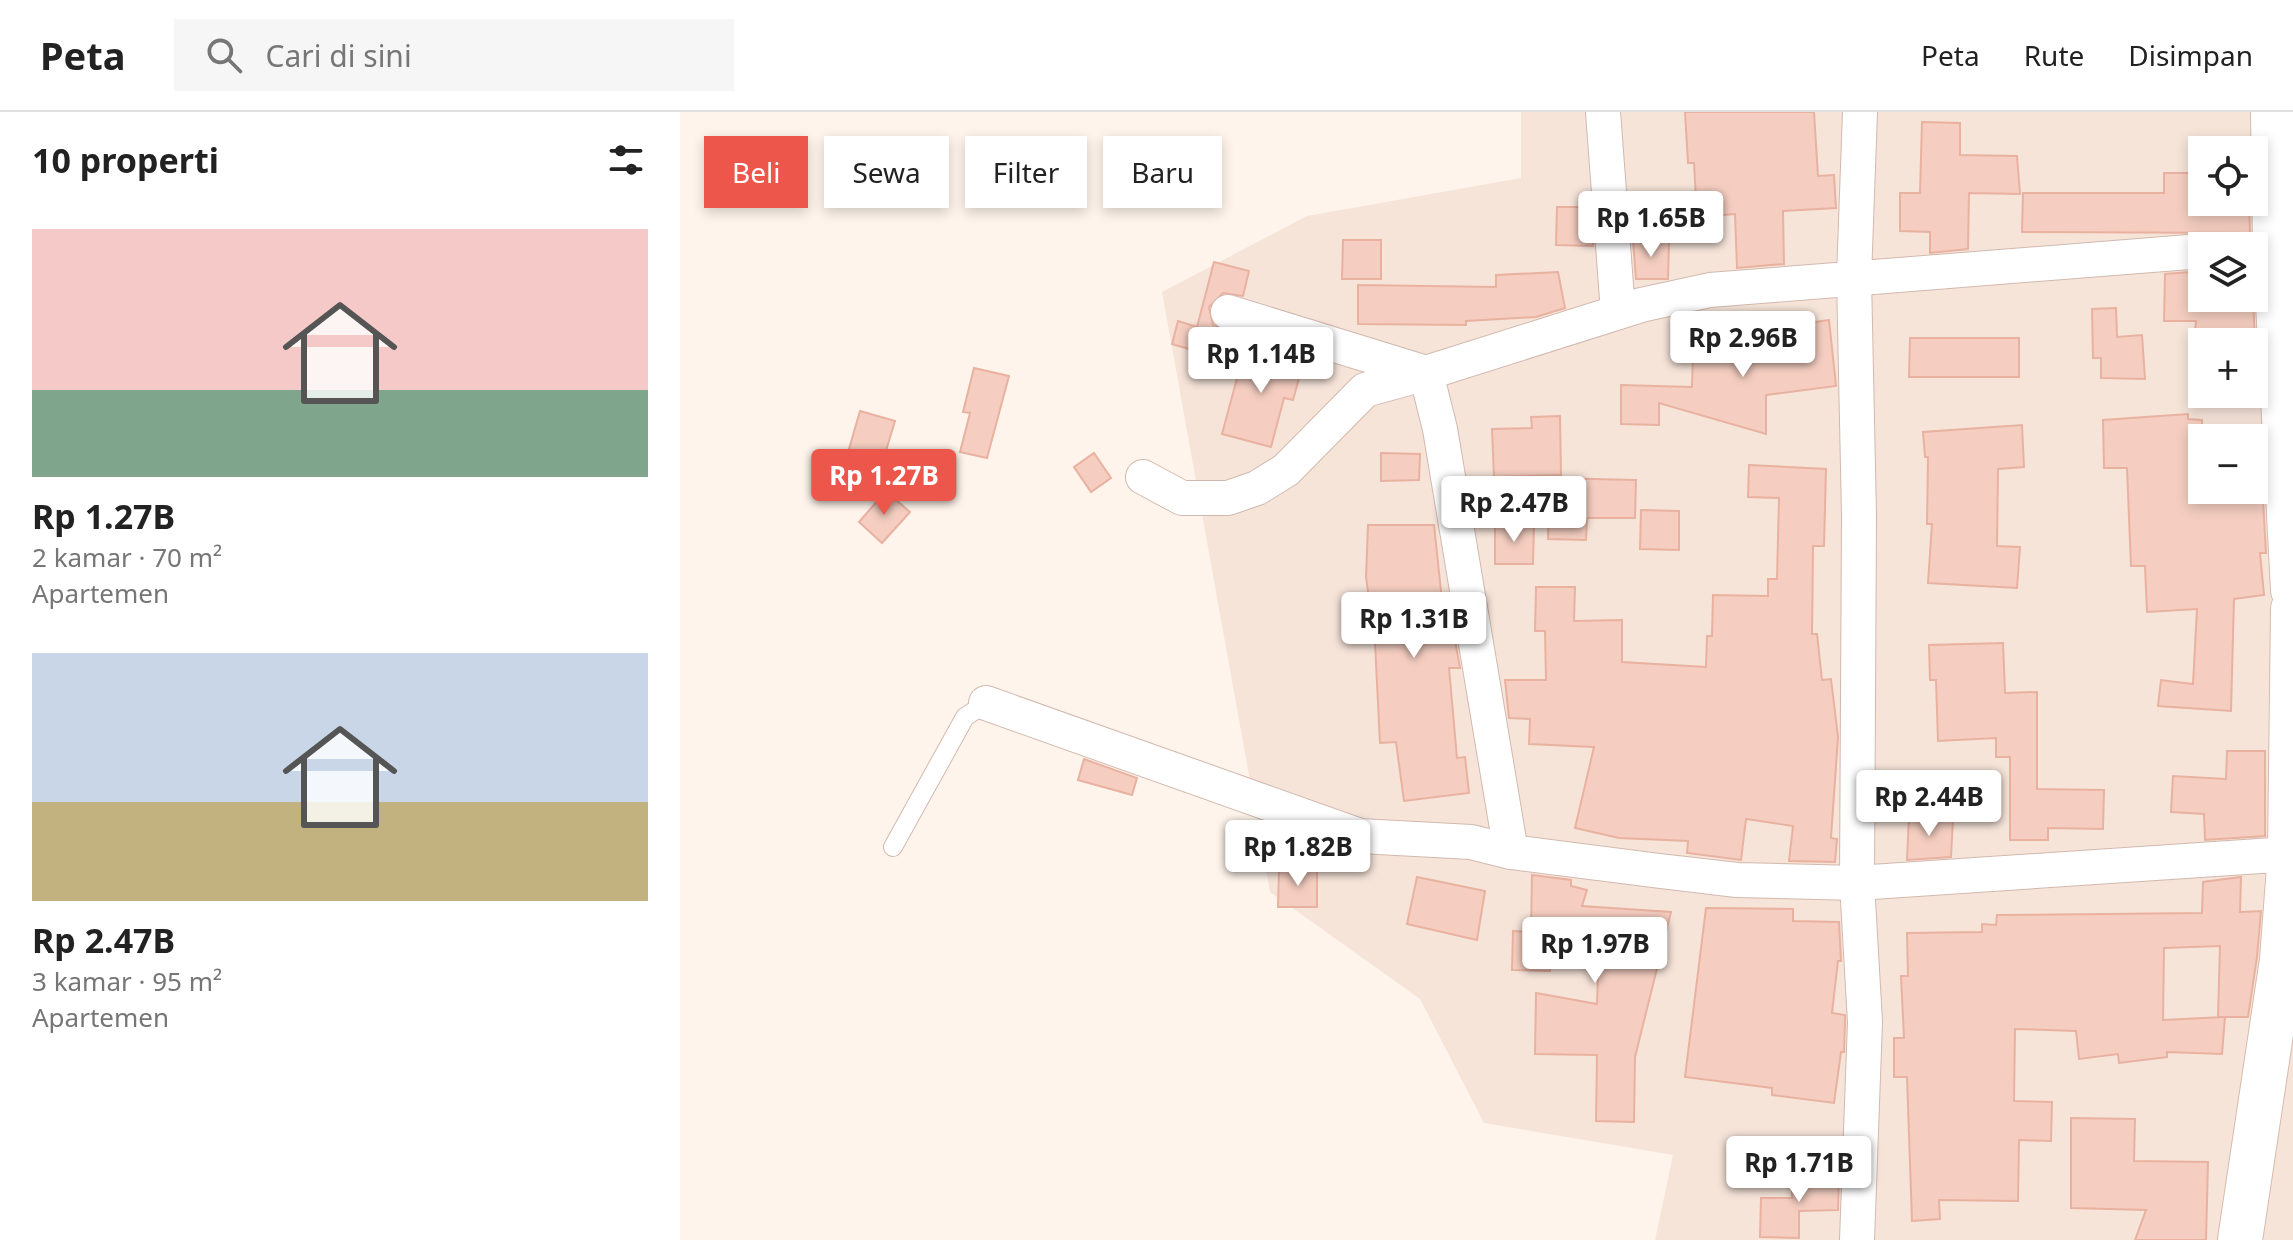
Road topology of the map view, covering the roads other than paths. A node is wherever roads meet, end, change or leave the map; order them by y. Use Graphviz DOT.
graph roads {
  1 [pos="1603,112"];
  2 [pos="1860,112"];
  3 [pos="2273,112"];
  4 [pos="2274,246"];
  5 [pos="2188,252"];
  6 [pos="1854,277"];
  7 [pos="1228,312"];
  8 [pos="1618,312"];
  9 [pos="1426,373"];
  10 [pos="1143,477"];
  11 [pos="2293,590"];
  12 [pos="2293,609"];
  13 [pos="986,703"];
  14 [pos="893,847"];
  15 [pos="1511,852"];
  16 [pos="2290,854"];
  17 [pos="1857,883"];
  18 [pos="2288,935"];
  19 [pos="1857,1240"];
  20 [pos="2240,1240"];
  1 -- 8 [label="street"];
  2 -- 6 [label="street"];
  3 -- 4 [label="main road"];
  4 -- 11 [label="main road"];
  5 -- 6 [label="street"];
  6 -- 8 [label="street"];
  6 -- 17 [label="street"];
  7 -- 9 [label="street"];
  8 -- 9 [label="street"];
  9 -- 10 [label="street"];
  9 -- 15 [label="street"];
  12 -- 16 [label="main road"];
  13 -- 14 [label="lane"];
  13 -- 15 [label="street"];
  15 -- 17 [label="street"];
  16 -- 17 [label="street"];
  16 -- 18 [label="main road"];
  17 -- 19 [label="street"];
  18 -- 20 [label="main road"];
}
